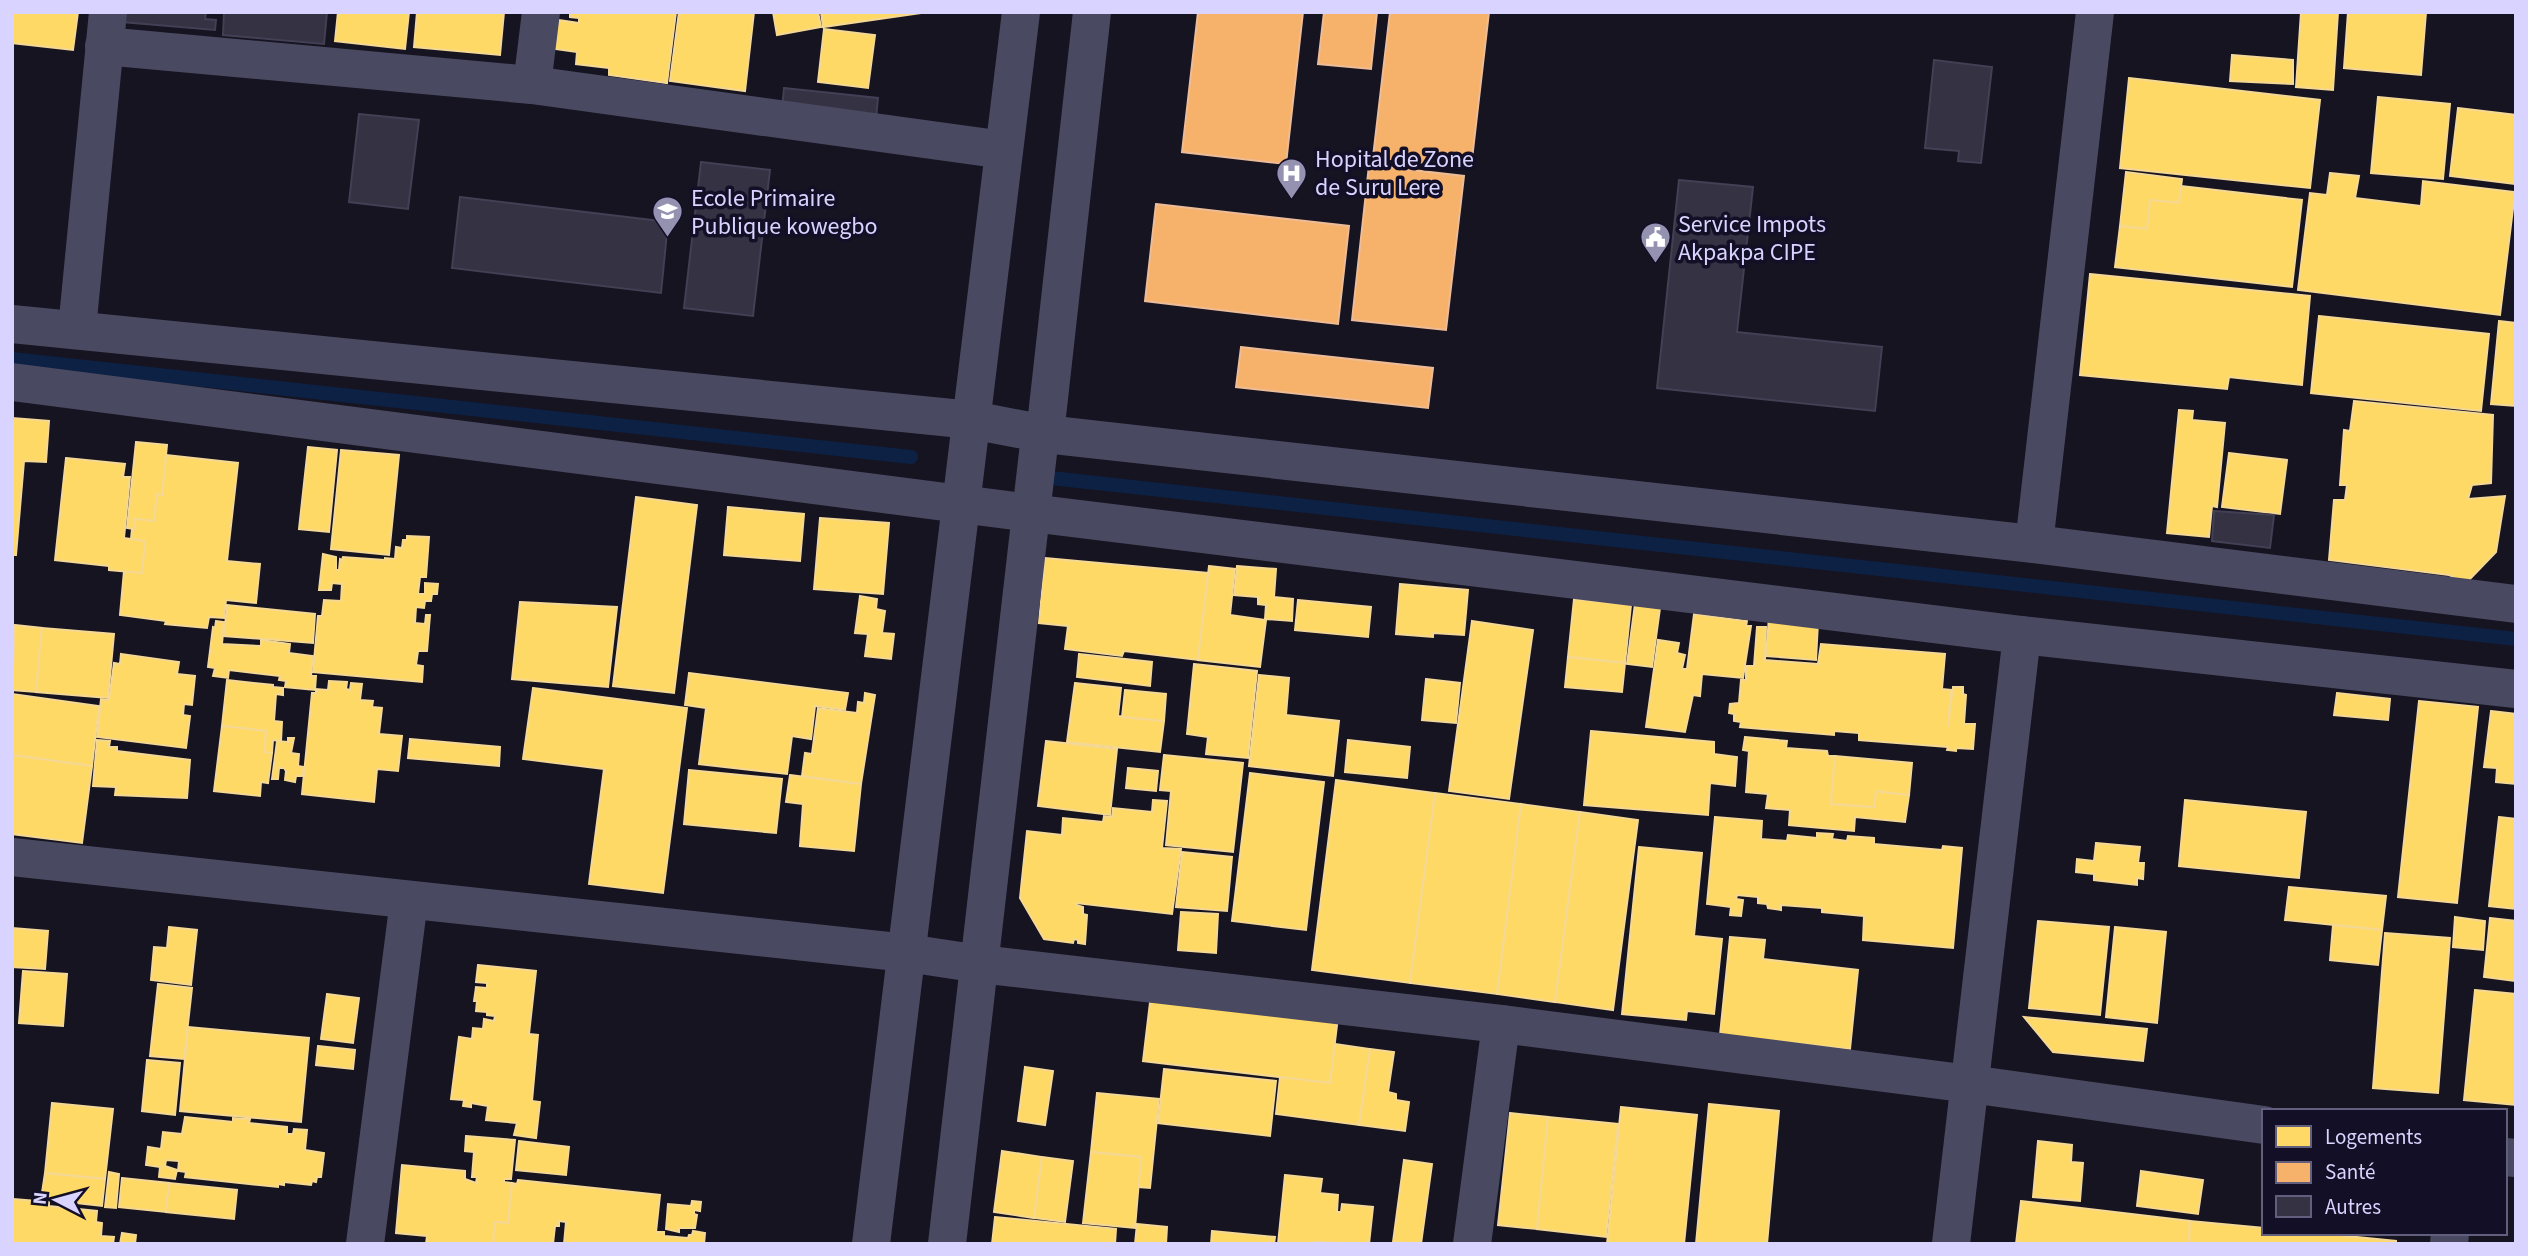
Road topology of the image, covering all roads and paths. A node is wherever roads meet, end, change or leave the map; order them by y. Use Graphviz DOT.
graph roads {
  1 [pos="541,12"];
  2 [pos="1021,12"];
  3 [pos="1092,12"];
  4 [pos="2095,12"];
  5 [pos="106,29"];
  6 [pos="532,85"];
  7 [pos="1004,150"];
  8 [pos="12,324"];
  9 [pos="77,329"];
  10 [pos="12,382"];
  11 [pos="972,420"];
  12 [pos="1045,434"];
  13 [pos="961,502"];
  14 [pos="1031,513"];
  15 [pos="2034,544"];
  16 [pos="2516,604"];
  17 [pos="2022,635"];
  18 [pos="2516,690"];
  19 [pos="12,857"];
  20 [pos="409,900"];
  21 [pos="906,953"];
  22 [pos="979,964"];
  23 [pos="1501,1024"];
  24 [pos="1970,1084"];
  25 [pos="2262,1125"];
  26 [pos="365,1244"];
  27 [pos="871,1244"];
  28 [pos="947,1244"];
  29 [pos="1472,1244"];
  30 [pos="1951,1244"];
  1 -- 6 [label="street"];
  2 -- 7 [label="street"];
  3 -- 12 [label="street"];
  4 -- 15 [label="street"];
  5 -- 6 [label="street"];
  5 -- 9 [label="street"];
  6 -- 7 [label="street"];
  7 -- 11 [label="street"];
  8 -- 9 [label="street"];
  9 -- 11 [label="street"];
  10 -- 13 [label="street"];
  11 -- 12 [label="street"];
  11 -- 13 [label="street"];
  12 -- 14 [label="street"];
  12 -- 15 [label="street"];
  13 -- 14 [label="street"];
  13 -- 21 [label="street"];
  14 -- 17 [label="street"];
  14 -- 22 [label="street"];
  15 -- 16 [label="street"];
  17 -- 18 [label="street"];
  17 -- 24 [label="street"];
  19 -- 20 [label="street"];
  20 -- 21 [label="street"];
  20 -- 26 [label="street"];
  21 -- 22 [label="street"];
  21 -- 27 [label="street"];
  22 -- 23 [label="street"];
  22 -- 28 [label="street"];
  23 -- 24 [label="street"];
  23 -- 29 [label="street"];
  24 -- 25 [label="street"];
  24 -- 30 [label="street"];
}
